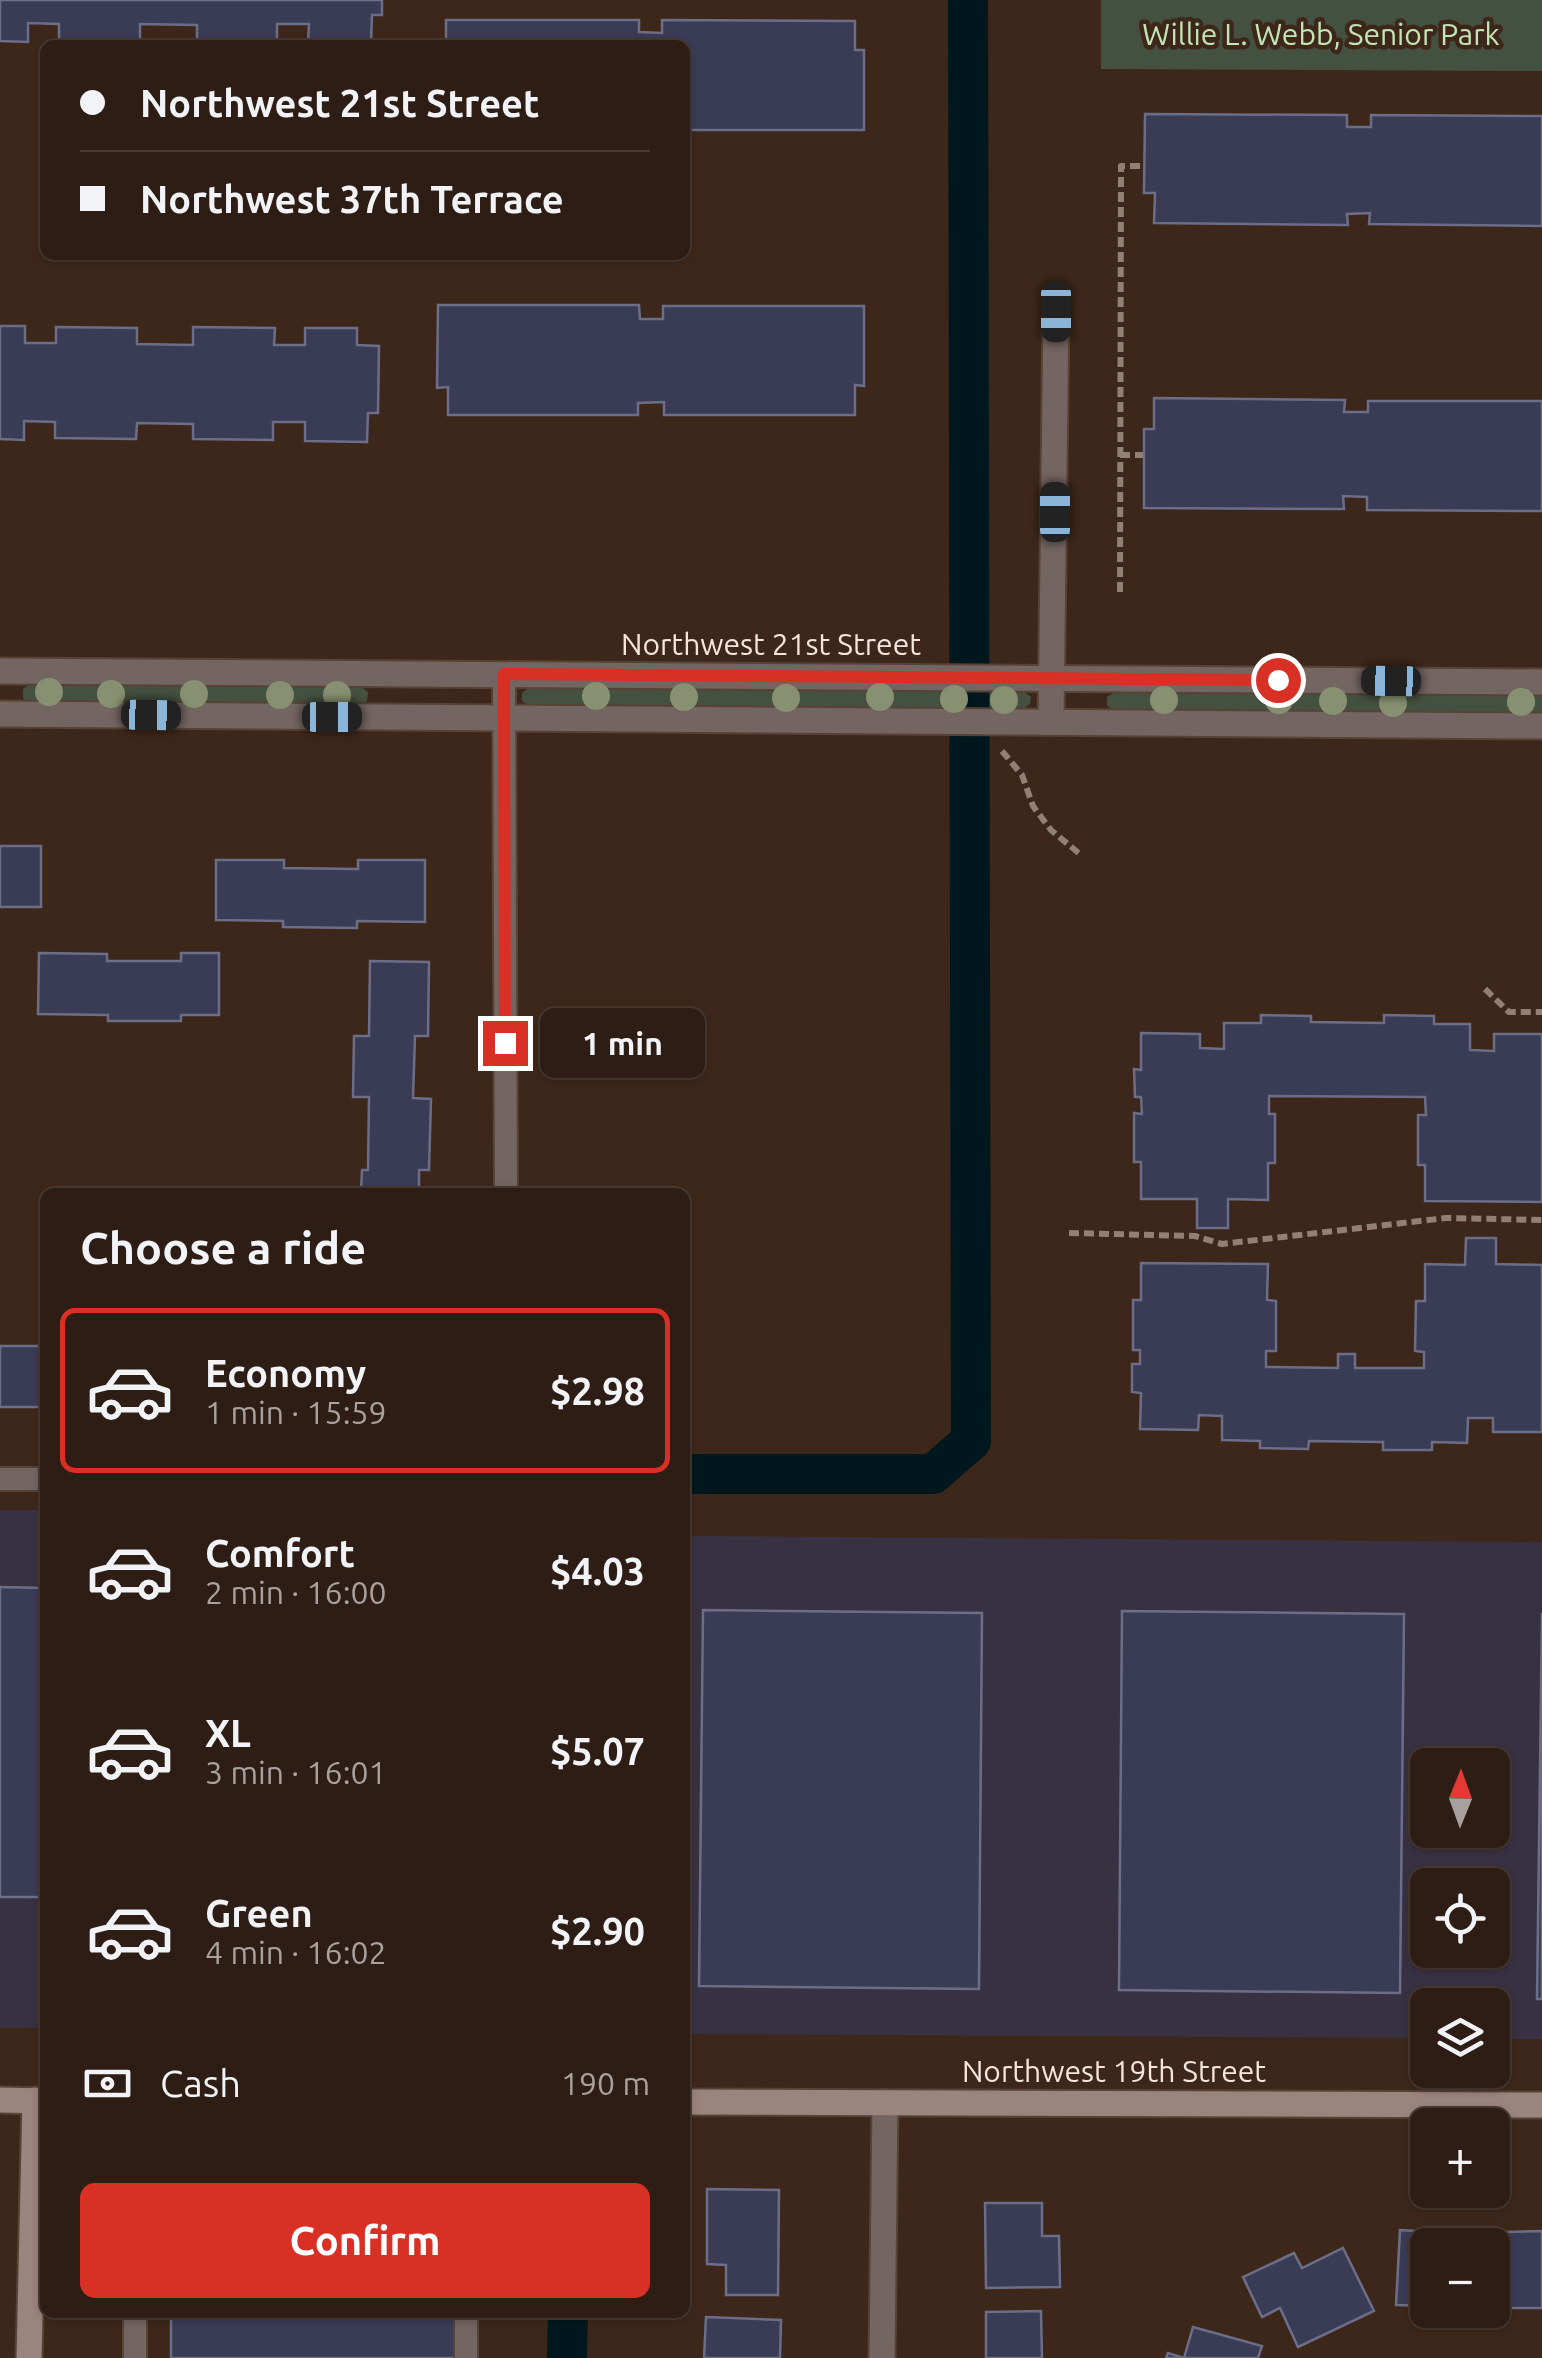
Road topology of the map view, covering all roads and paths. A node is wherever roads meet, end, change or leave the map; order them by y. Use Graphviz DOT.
graph roads {
  1 [pos="1144,166"];
  2 [pos="1056,312"];
  3 [pos="1120,455"];
  4 [pos="1144,456"];
  5 [pos="1120,592"];
  6 [pos="0,671"];
  7 [pos="504,674"];
  8 [pos="1052,678"];
  9 [pos="1542,682"];
  10 [pos="0,714"];
  11 [pos="503,719"];
  12 [pos="1051,722"];
  13 [pos="1542,726"];
  14 [pos="998,746"];
  15 [pos="1081,855"];
  16 [pos="1485,989"];
  17 [pos="1542,1012"];
  18 [pos="506,1188"];
  19 [pos="1542,1220"];
  20 [pos="1070,1233"];
  21 [pos="0,1479"];
  22 [pos="40,1479"];
  23 [pos="0,2100"];
  24 [pos="40,2100"];
  25 [pos="690,2102"];
  26 [pos="885,2103"];
  27 [pos="1542,2105"];
  28 [pos="135,2318"];
  29 [pos="466,2318"];
  30 [pos="28,2358"];
  31 [pos="136,2358"];
  32 [pos="466,2358"];
  33 [pos="882,2358"];
  1 -- 3 [label="path"];
  2 -- 8 [label="street"];
  3 -- 4 [label="path"];
  3 -- 5 [label="path"];
  6 -- 7 [label="street, Northwest 21st Street"];
  7 -- 8 [label="street, Northwest 21st Street"];
  7 -- 11 [label="lane"];
  8 -- 9 [label="street, Northwest 21st Street"];
  8 -- 12 [label="street"];
  10 -- 11 [label="street"];
  11 -- 12 [label="street"];
  11 -- 18 [label="lane"];
  12 -- 13 [label="street"];
  14 -- 15 [label="path"];
  16 -- 17 [label="path"];
  19 -- 20 [label="path"];
  21 -- 22 [label="lane"];
  23 -- 24 [label="street"];
  24 -- 30 [label="street"];
  25 -- 26 [label="street, Northwest 19th Street"];
  26 -- 27 [label="street, Northwest 19th Street"];
  26 -- 33 [label="street"];
  28 -- 31 [label="lane"];
  29 -- 32 [label="lane"];
}
